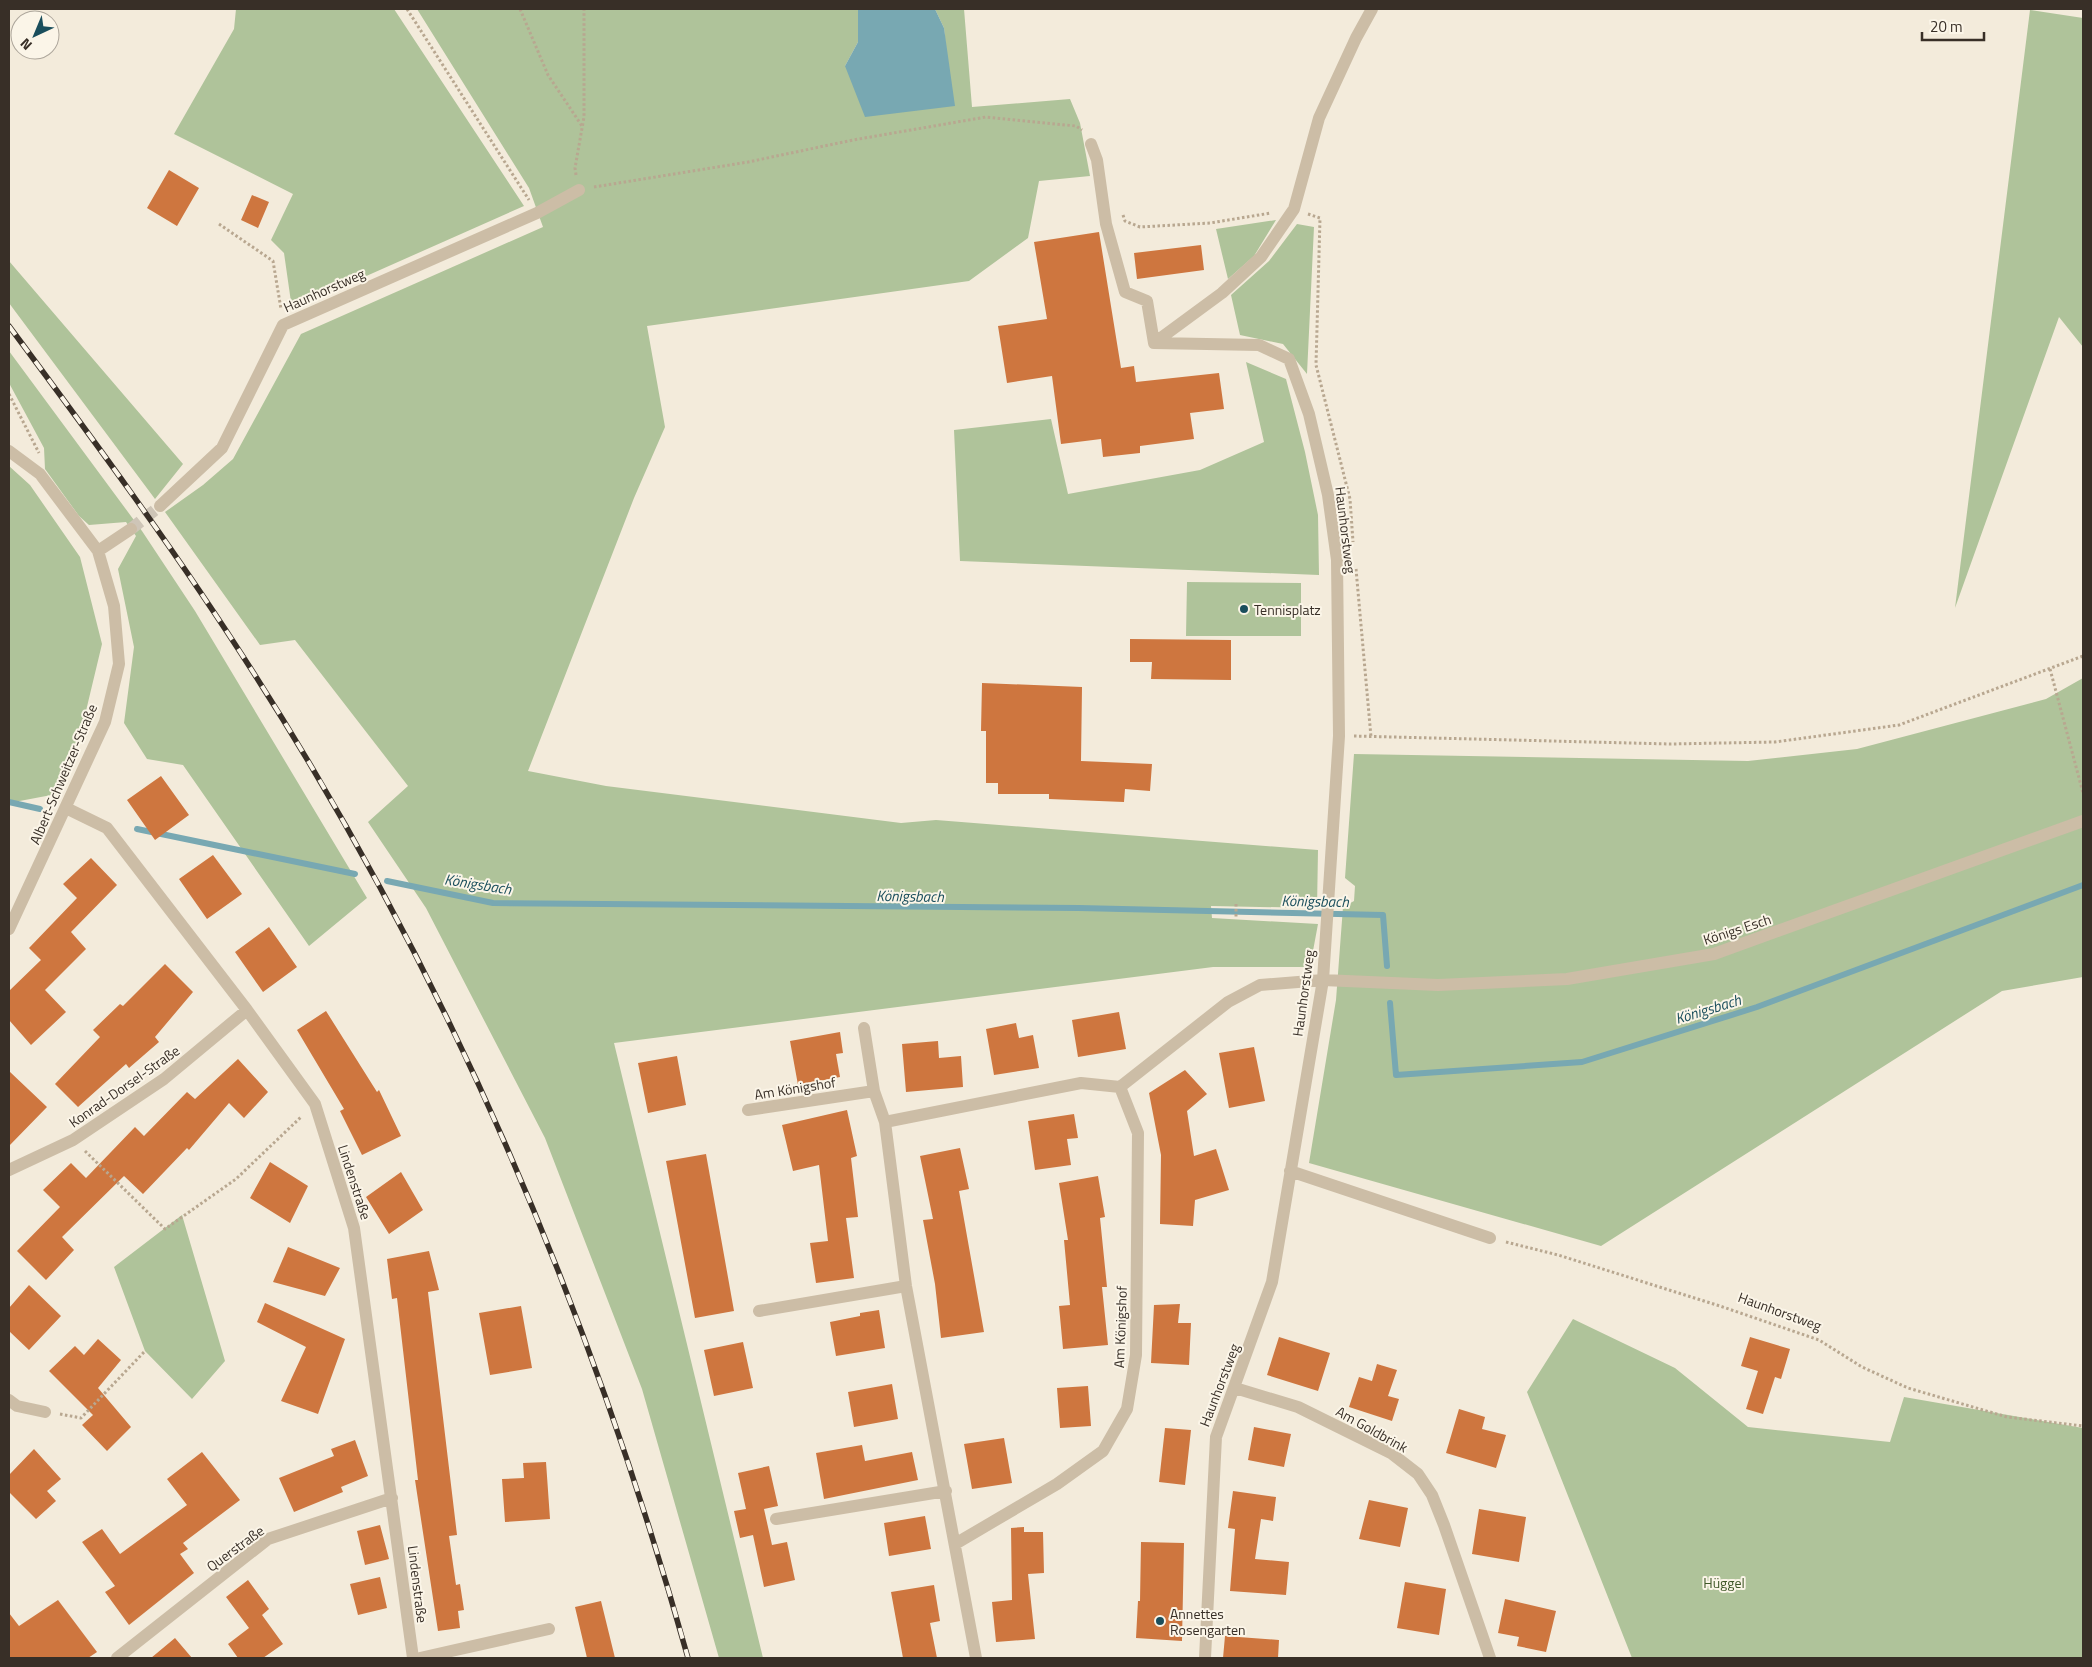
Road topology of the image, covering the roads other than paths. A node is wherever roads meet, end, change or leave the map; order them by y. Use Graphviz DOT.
graph roads {
  1 [pos="1372,9"];
  2 [pos="1091,144"];
  3 [pos="579,190"];
  4 [pos="1154,343"];
  5 [pos="9,451"];
  6 [pos="160,506"];
  7 [pos="132,529"];
  8 [pos="98,551"];
  9 [pos="66,808"];
  10 [pos="2083,821"];
  11 [pos="9,930"];
  12 [pos="1323,980"];
  13 [pos="247,1010"];
  14 [pos="864,1028"];
  15 [pos="1120,1087"];
  16 [pos="874,1091"];
  17 [pos="748,1110"];
  18 [pos="885,1122"];
  19 [pos="9,1170"];
  20 [pos="1290,1172"];
  21 [pos="1490,1238"];
  22 [pos="906,1286"];
  23 [pos="759,1311"];
  24 [pos="1235,1388"];
  25 [pos="9,1400"];
  26 [pos="45,1412"];
  27 [pos="946,1492"];
  28 [pos="392,1498"];
  29 [pos="776,1519"];
  30 [pos="955,1544"];
  31 [pos="549,1629"];
  32 [pos="116,1658"];
  33 [pos="413,1658"];
  34 [pos="420,1658"];
  35 [pos="976,1658"];
  36 [pos="1205,1658"];
  37 [pos="1490,1658"];
  1 -- 4 [label="street"];
  2 -- 4 [label="street"];
  3 -- 6 [label="street, Haunhorstweg"];
  4 -- 12 [label="street, Haunhorstweg"];
  5 -- 8 [label="street, Albert-Schweitzer-Straße"];
  7 -- 8 [label="street"];
  8 -- 9 [label="street, Albert-Schweitzer-Straße"];
  9 -- 11 [label="street, Albert-Schweitzer-Straße"];
  9 -- 13 [label="street, Lindenstraße"];
  10 -- 12 [label="street, Königs Esch"];
  12 -- 15 [label="street"];
  12 -- 20 [label="street, Haunhorstweg"];
  13 -- 19 [label="street, Konrad-Dorsel-Straße"];
  13 -- 28 [label="street, Lindenstraße"];
  14 -- 16 [label="street"];
  15 -- 18 [label="street"];
  15 -- 30 [label="street, Am Königshof"];
  16 -- 17 [label="street, Am Königshof"];
  16 -- 18 [label="street"];
  18 -- 22 [label="street"];
  20 -- 21 [label="street"];
  20 -- 24 [label="street, Haunhorstweg"];
  22 -- 23 [label="street"];
  22 -- 27 [label="street"];
  24 -- 36 [label="street, Haunhorstweg"];
  24 -- 37 [label="street, Am Goldbrink"];
  25 -- 26 [label="street"];
  27 -- 29 [label="street"];
  27 -- 30 [label="street"];
  28 -- 32 [label="street, Querstraße"];
  28 -- 33 [label="street, Lindenstraße"];
  30 -- 35 [label="street"];
  31 -- 34 [label="street"];
}
